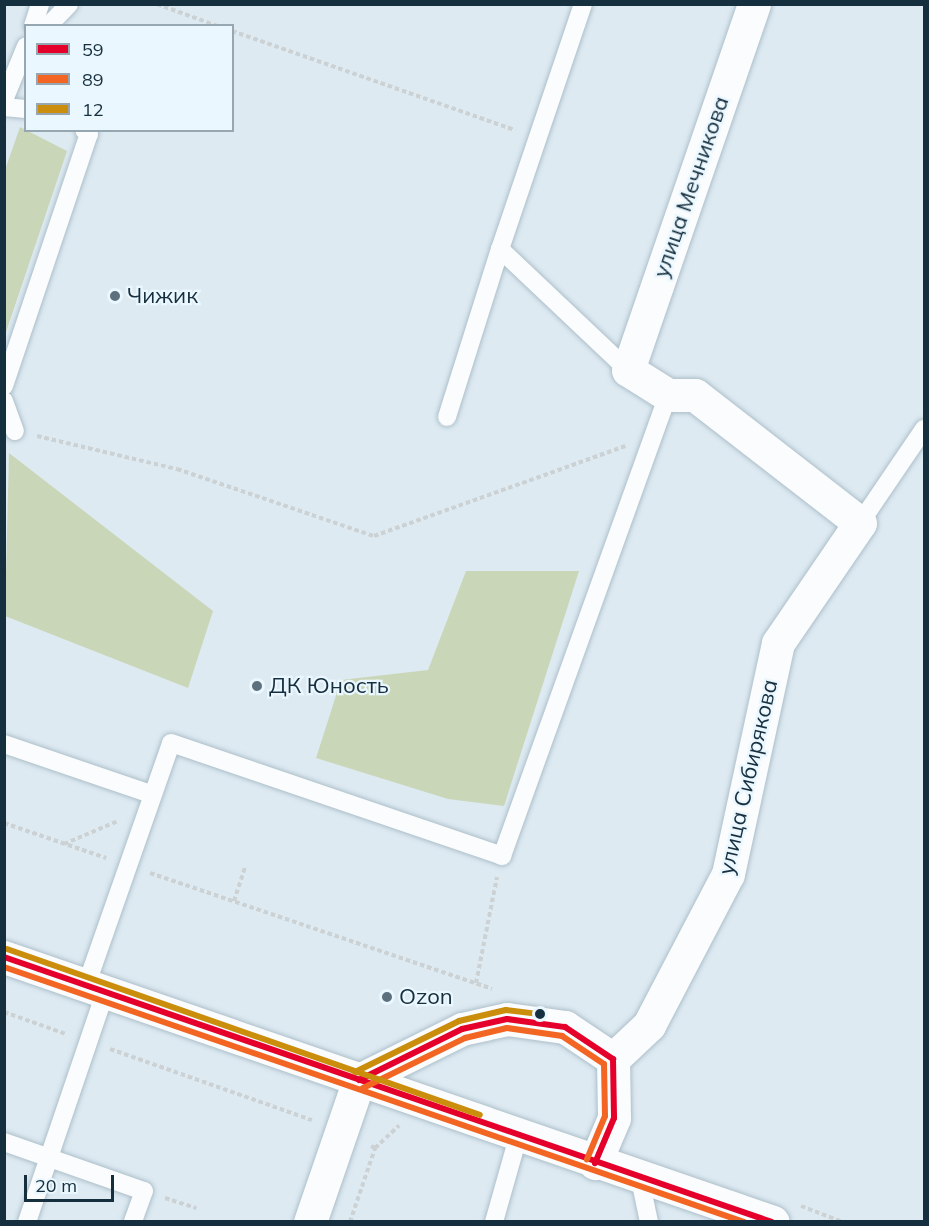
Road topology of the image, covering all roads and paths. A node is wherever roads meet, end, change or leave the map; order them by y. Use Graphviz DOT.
graph roads {
  1 [pos="40,4"];
  2 [pos="69,4"];
  3 [pos="157,4"];
  4 [pos="583,4"];
  5 [pos="754,4"];
  6 [pos="34,24"];
  7 [pos="50,24"];
  8 [pos="212,24"];
  9 [pos="234,32"];
  10 [pos="24,50"];
  11 [pos="4,100"];
  12 [pos="4,107"];
  13 [pos="24,109"];
  14 [pos="86,132"];
  15 [pos="538,138"];
  16 [pos="500,249"];
  17 [pos="628,370"];
  18 [pos="4,386"];
  19 [pos="668,395"];
  20 [pos="4,401"];
  21 [pos="447,417"];
  22 [pos="924,429"];
  23 [pos="15,431"];
  24 [pos="651,436"];
  25 [pos="860,523"];
  26 [pos="4,744"];
  27 [pos="149,802"];
  28 [pos="4,823"];
  29 [pos="64,844"];
  30 [pos="502,856"];
  31 [pos="126,865"];
  32 [pos="245,867"];
  33 [pos="234,901"];
  34 [pos="4,957"];
  35 [pos="476,983"];
  36 [pos="95,989"];
  37 [pos="496,990"];
  38 [pos="4,1012"];
  39 [pos="88,1042"];
  40 [pos="613,1059"];
  41 [pos="359,1080"];
  42 [pos="342,1131"];
  43 [pos="518,1137"];
  44 [pos="4,1142"];
  45 [pos="49,1157"];
  46 [pos="595,1163"];
  47 [pos="640,1179"];
  48 [pos="144,1191"];
  49 [pos="196,1208"];
  50 [pos="781,1211"];
  51 [pos="27,1221"];
  52 [pos="134,1221"];
  53 [pos="310,1221"];
  54 [pos="494,1221"];
  55 [pos="649,1221"];
  56 [pos="843,1221"];
  1 -- 6 [label="lane"];
  2 -- 7 [label="lane"];
  3 -- 8 [label="path"];
  4 -- 15 [label="lane"];
  5 -- 17 [label="street, улица Мечникова"];
  9 -- 15 [label="path"];
  10 -- 11 [label="lane"];
  12 -- 13 [label="lane"];
  14 -- 18 [label="lane"];
  15 -- 16 [label="lane"];
  16 -- 17 [label="lane"];
  16 -- 21 [label="lane"];
  17 -- 19 [label="street"];
  19 -- 24 [label="lane"];
  19 -- 25 [label="street"];
  20 -- 23 [label="lane"];
  22 -- 25 [label="lane"];
  23 -- 24 [label="path"];
  24 -- 30 [label="lane"];
  25 -- 40 [label="street, улица Сибирякова"];
  26 -- 27 [label="lane"];
  27 -- 29 [label="path"];
  27 -- 30 [label="lane"];
  27 -- 31 [label="lane"];
  28 -- 29 [label="path"];
  29 -- 31 [label="path"];
  30 -- 35 [label="path"];
  31 -- 33 [label="path"];
  31 -- 36 [label="lane"];
  32 -- 33 [label="path"];
  33 -- 35 [label="path"];
  34 -- 36 [label="street"];
  35 -- 37 [label="path"];
  36 -- 39 [label="lane"];
  36 -- 41 [label="street"];
  38 -- 39 [label="path"];
  39 -- 42 [label="path"];
  39 -- 45 [label="lane"];
  40 -- 41 [label="street"];
  40 -- 46 [label="street"];
  41 -- 42 [label="street"];
  41 -- 43 [label="street"];
  42 -- 53 [label="street"];
  43 -- 46 [label="street"];
  43 -- 54 [label="lane"];
  44 -- 45 [label="lane"];
  45 -- 48 [label="lane"];
  45 -- 51 [label="lane"];
  46 -- 47 [label="street"];
  47 -- 50 [label="street"];
  47 -- 55 [label="lane"];
  48 -- 49 [label="path"];
  48 -- 52 [label="lane"];
  50 -- 56 [label="path"];
}
